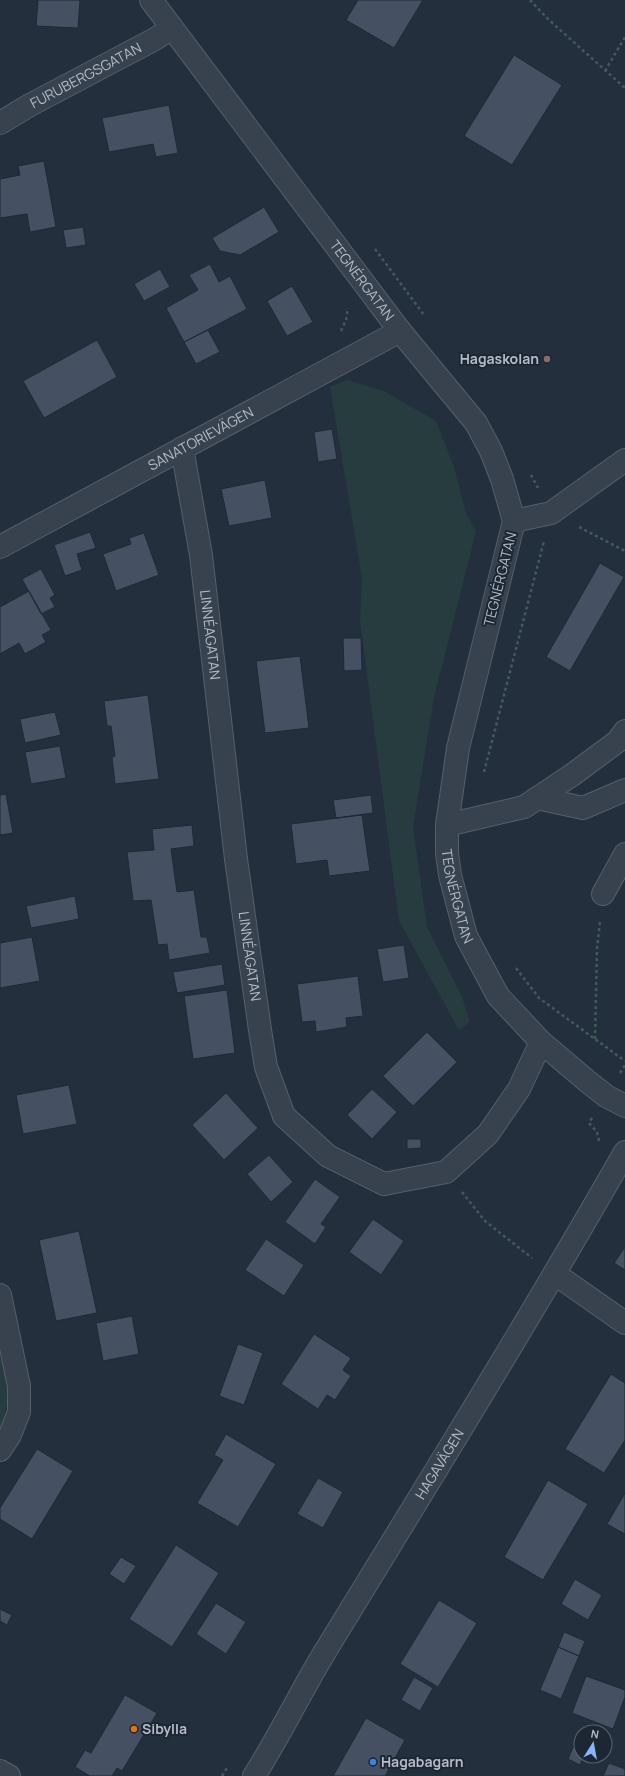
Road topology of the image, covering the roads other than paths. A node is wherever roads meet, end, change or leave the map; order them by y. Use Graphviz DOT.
graph roads {
  1 [pos="151,0"];
  2 [pos="172,28"];
  3 [pos="0,123"];
  4 [pos="400,331"];
  5 [pos="182,448"];
  6 [pos="625,460"];
  7 [pos="514,521"];
  8 [pos="0,547"];
  9 [pos="625,731"];
  10 [pos="625,790"];
  11 [pos="538,798"];
  12 [pos="447,825"];
  13 [pos="625,854"];
  14 [pos="603,894"];
  15 [pos="542,1042"];
  16 [pos="625,1106"];
  17 [pos="625,1152"];
  18 [pos="555,1274"];
  19 [pos="0,1295"];
  20 [pos="625,1323"];
  21 [pos="0,1450"];
  22 [pos="0,1771"];
  23 [pos="8,1776"];
  24 [pos="254,1776"];
  1 -- 2 [label="street, TEGNÉRGATAN"];
  2 -- 3 [label="street, FURUBERGSGATAN"];
  2 -- 4 [label="street, TEGNÉRGATAN"];
  4 -- 5 [label="street, SANATORIEVÄGEN"];
  4 -- 7 [label="street, TEGNÉRGATAN"];
  5 -- 8 [label="street, SANATORIEVÄGEN"];
  5 -- 15 [label="street, LINNÉAGATAN"];
  6 -- 7 [label="street"];
  7 -- 12 [label="street, TEGNÉRGATAN"];
  9 -- 11 [label="street"];
  10 -- 11 [label="street"];
  11 -- 12 [label="street"];
  12 -- 15 [label="street, TEGNÉRGATAN"];
  13 -- 14 [label="street"];
  15 -- 16 [label="street, TEGNÉRGATAN"];
  17 -- 18 [label="street, HAGAVÄGEN"];
  18 -- 20 [label="street"];
  18 -- 24 [label="street, HAGAVÄGEN"];
  19 -- 21 [label="street"];
  22 -- 23 [label="street"];
}
